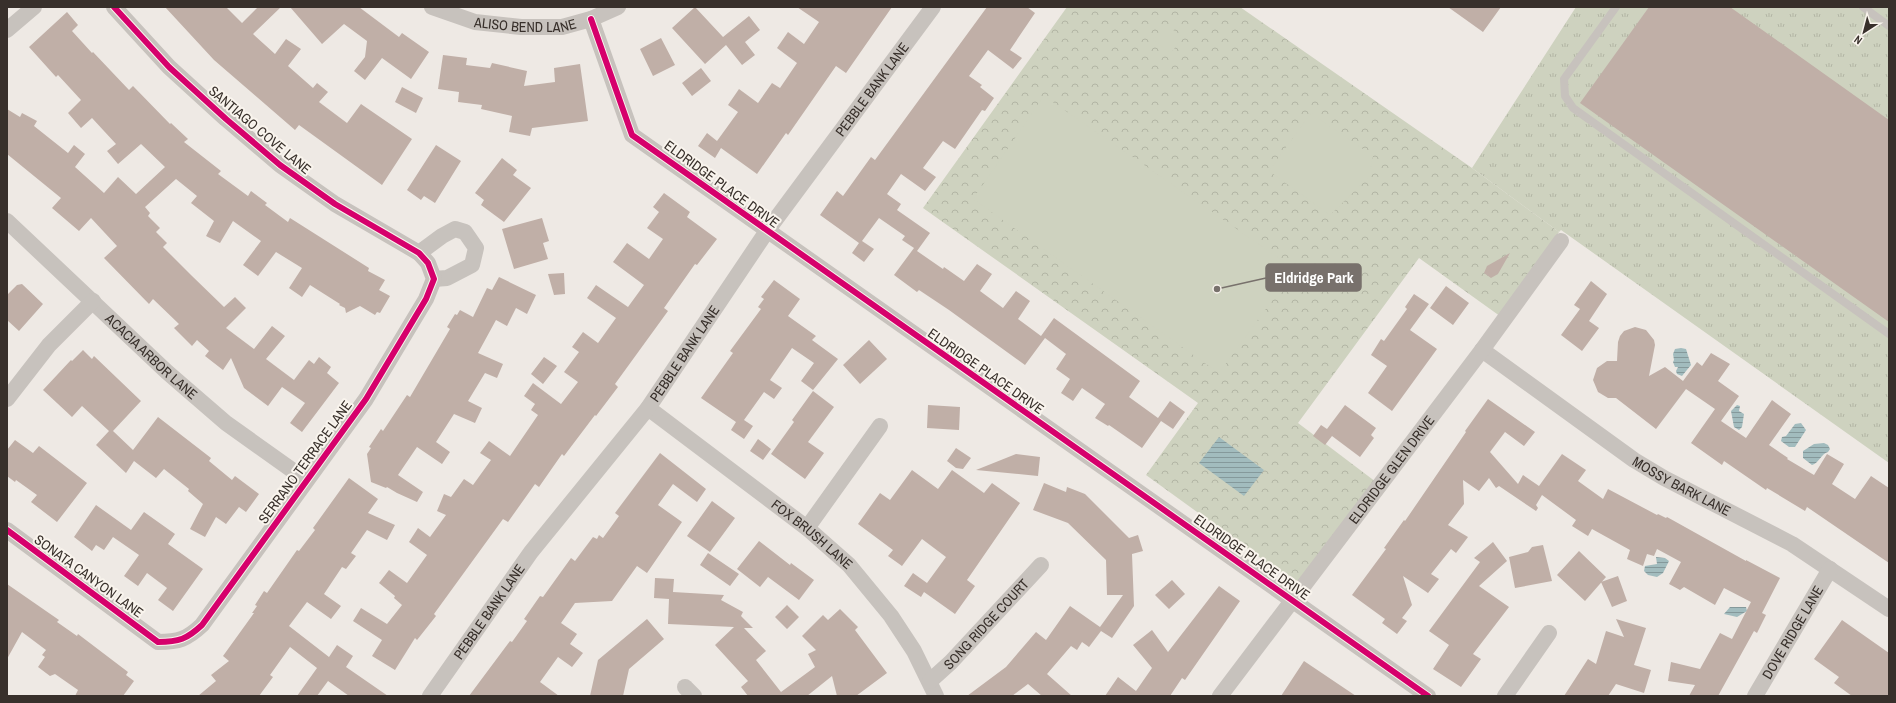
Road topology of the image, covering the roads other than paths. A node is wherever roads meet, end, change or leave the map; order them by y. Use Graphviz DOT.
graph roads {
  1 [pos="34,7"];
  2 [pos="114,7"];
  3 [pos="432,7"];
  4 [pos="618,7"];
  5 [pos="933,7"];
  6 [pos="1616,7"];
  7 [pos="1863,7"];
  8 [pos="591,19"];
  9 [pos="1889,26"];
  10 [pos="7,30"];
  11 [pos="7,221"];
  12 [pos="767,231"];
  13 [pos="1561,241"];
  14 [pos="424,258"];
  15 [pos="434,279"];
  16 [pos="93,301"];
  17 [pos="1889,334"];
  18 [pos="1482,350"];
  19 [pos="7,399"];
  20 [pos="648,408"];
  21 [pos="880,426"];
  22 [pos="306,480"];
  23 [pos="807,528"];
  24 [pos="7,530"];
  25 [pos="1041,565"];
  26 [pos="1830,568"];
  27 [pos="1293,601"];
  28 [pos="1889,609"];
  29 [pos="1549,634"];
  30 [pos="158,642"];
  31 [pos="930,681"];
  32 [pos="430,696"];
  33 [pos="936,696"];
  34 [pos="1220,696"];
  35 [pos="1428,696"];
  36 [pos="1506,696"];
  37 [pos="1755,696"];
  1 -- 10 [label="street"];
  2 -- 14 [label="street, SANTIAGO COVE LANE"];
  3 -- 8 [label="street, ALISO BEND LANE"];
  4 -- 8 [label="street, ALISO BEND LANE"];
  5 -- 12 [label="street, PEBBLE BANK LANE"];
  6 -- 17 [label="lane"];
  7 -- 9 [label="lane"];
  8 -- 12 [label="street, ELDRIDGE PLACE DRIVE"];
  11 -- 16 [label="street, ACACIA ARBOR LANE"];
  12 -- 20 [label="street, PEBBLE BANK LANE"];
  12 -- 27 [label="street, ELDRIDGE PLACE DRIVE"];
  13 -- 18 [label="street, ELDRIDGE GLEN DRIVE"];
  14 -- 15 [label="street"];
  14 -- 15 [label="street"];
  15 -- 22 [label="street, SERRANO TERRACE LANE"];
  16 -- 19 [label="street"];
  16 -- 22 [label="street, ACACIA ARBOR LANE"];
  18 -- 26 [label="street, MOSSY BARK LANE"];
  18 -- 27 [label="street, ELDRIDGE GLEN DRIVE"];
  20 -- 23 [label="street, FOX BRUSH LANE"];
  20 -- 32 [label="street, PEBBLE BANK LANE"];
  21 -- 23 [label="street"];
  22 -- 30 [label="street, SERRANO TERRACE LANE"];
  23 -- 31 [label="street, FOX BRUSH LANE"];
  24 -- 30 [label="street, SONATA CANYON LANE"];
  25 -- 31 [label="street, SONG RIDGE COURT"];
  26 -- 28 [label="street, MOSSY BARK LANE"];
  26 -- 37 [label="street, DOVE RIDGE LANE"];
  27 -- 34 [label="street, ELDRIDGE GLEN DRIVE"];
  27 -- 35 [label="street, ELDRIDGE PLACE DRIVE"];
  29 -- 36 [label="street"];
  31 -- 33 [label="street, FOX BRUSH LANE"];
}
